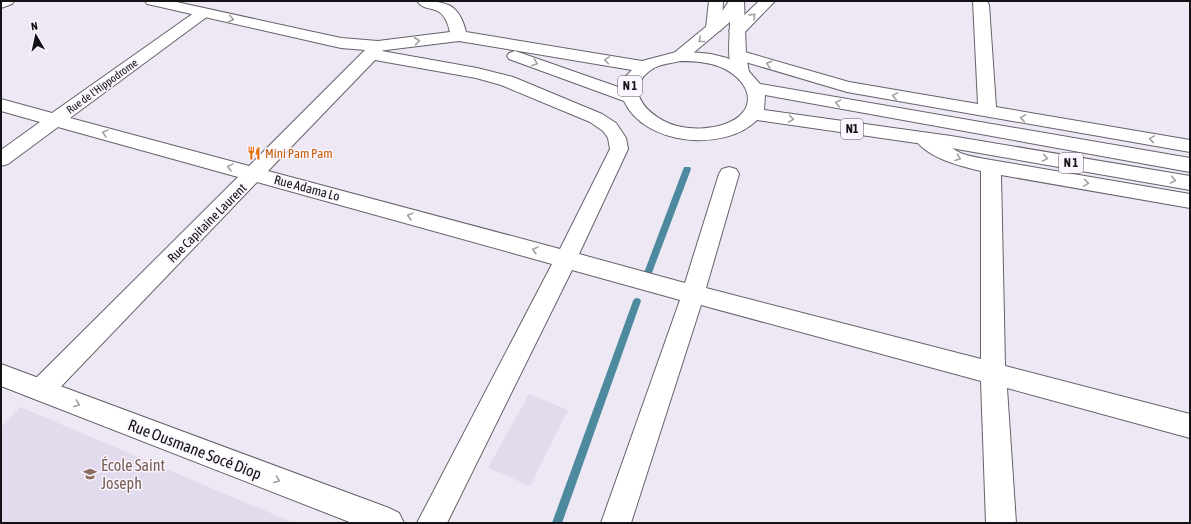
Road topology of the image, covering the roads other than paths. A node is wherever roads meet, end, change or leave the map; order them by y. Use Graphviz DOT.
graph roads {
  1 [pos="6,1"];
  2 [pos="152,1"];
  3 [pos="424,1"];
  4 [pos="716,1"];
  5 [pos="737,1"];
  6 [pos="768,1"];
  7 [pos="980,1"];
  8 [pos="1,4"];
  9 [pos="203,13"];
  10 [pos="714,28"];
  11 [pos="737,31"];
  12 [pos="459,36"];
  13 [pos="375,50"];
  14 [pos="680,56"];
  15 [pos="740,64"];
  16 [pos="646,66"];
  17 [pos="755,88"];
  18 [pos="629,97"];
  19 [pos="1,105"];
  20 [pos="987,112"];
  21 [pos="753,114"];
  22 [pos="56,120"];
  23 [pos="924,139"];
  24 [pos="951,142"];
  25 [pos="1190,146"];
  26 [pos="1,159"];
  27 [pos="1190,165"];
  28 [pos="991,168"];
  29 [pos="255,174"];
  30 [pos="729,174"];
  31 [pos="1190,183"];
  32 [pos="1190,201"];
  33 [pos="566,259"];
  34 [pos="693,294"];
  35 [pos="993,373"];
  36 [pos="1,375"];
  37 [pos="41,390"];
  38 [pos="1190,426"];
  39 [pos="389,523"];
  40 [pos="432,523"];
  41 [pos="616,523"];
  42 [pos="1001,523"];
  1 -- 8 [label="main road"];
  2 -- 9 [label="main road"];
  3 -- 12 [label="main road"];
  4 -- 10 [label="main road"];
  5 -- 10 [label="main road"];
  5 -- 11 [label="main road"];
  11 -- 6 [label="main road, one-way"];
  7 -- 20 [label="main road"];
  9 -- 13 [label="main road, one-way"];
  9 -- 22 [label="main road, Rue de l'Hippodrome"];
  10 -- 14 [label="main road, one-way"];
  11 -- 15 [label="main road"];
  13 -- 12 [label="main road, one-way"];
  16 -- 12 [label="main road, N 1, one-way"];
  12 -- 18 [label="main road, N 1, one-way"];
  13 -- 29 [label="main road, Rue Capitaine Laurent"];
  13 -- 33 [label="main road"];
  14 -- 15 [label="main road, N 1"];
  14 -- 16 [label="main road, N 1"];
  15 -- 17 [label="main road, N 1"];
  20 -- 15 [label="main road, one-way"];
  16 -- 18 [label="main road, N 1"];
  17 -- 21 [label="main road"];
  27 -- 17 [label="main road, N 1, one-way"];
  18 -- 21 [label="main road, N 1"];
  19 -- 22 [label="main road, Rue Adama Lo"];
  25 -- 20 [label="main road, one-way"];
  21 -- 23 [label="main road, N1, one-way"];
  22 -- 26 [label="main road, Rue de l'Hippodrome"];
  29 -- 22 [label="main road, Rue Adama Lo, one-way"];
  23 -- 24 [label="main road, N1"];
  23 -- 28 [label="main road, one-way"];
  24 -- 31 [label="main road, N 1, one-way"];
  28 -- 32 [label="main road, one-way"];
  28 -- 35 [label="main road"];
  33 -- 29 [label="main road, Rue Adama Lo, one-way"];
  29 -- 37 [label="main road, Rue Capitaine Laurent"];
  30 -- 34 [label="main road"];
  33 -- 34 [label="main road, Rue Adama Lo"];
  33 -- 40 [label="main road"];
  34 -- 35 [label="main road, Rue Adama Lo"];
  34 -- 41 [label="main road"];
  35 -- 38 [label="main road, Rue Adama Lo"];
  35 -- 42 [label="main road"];
  36 -- 37 [label="main road, Rue Ousmane Socé Diop"];
  37 -- 39 [label="main road, Rue Ousmane Socé Diop, one-way"];
}
